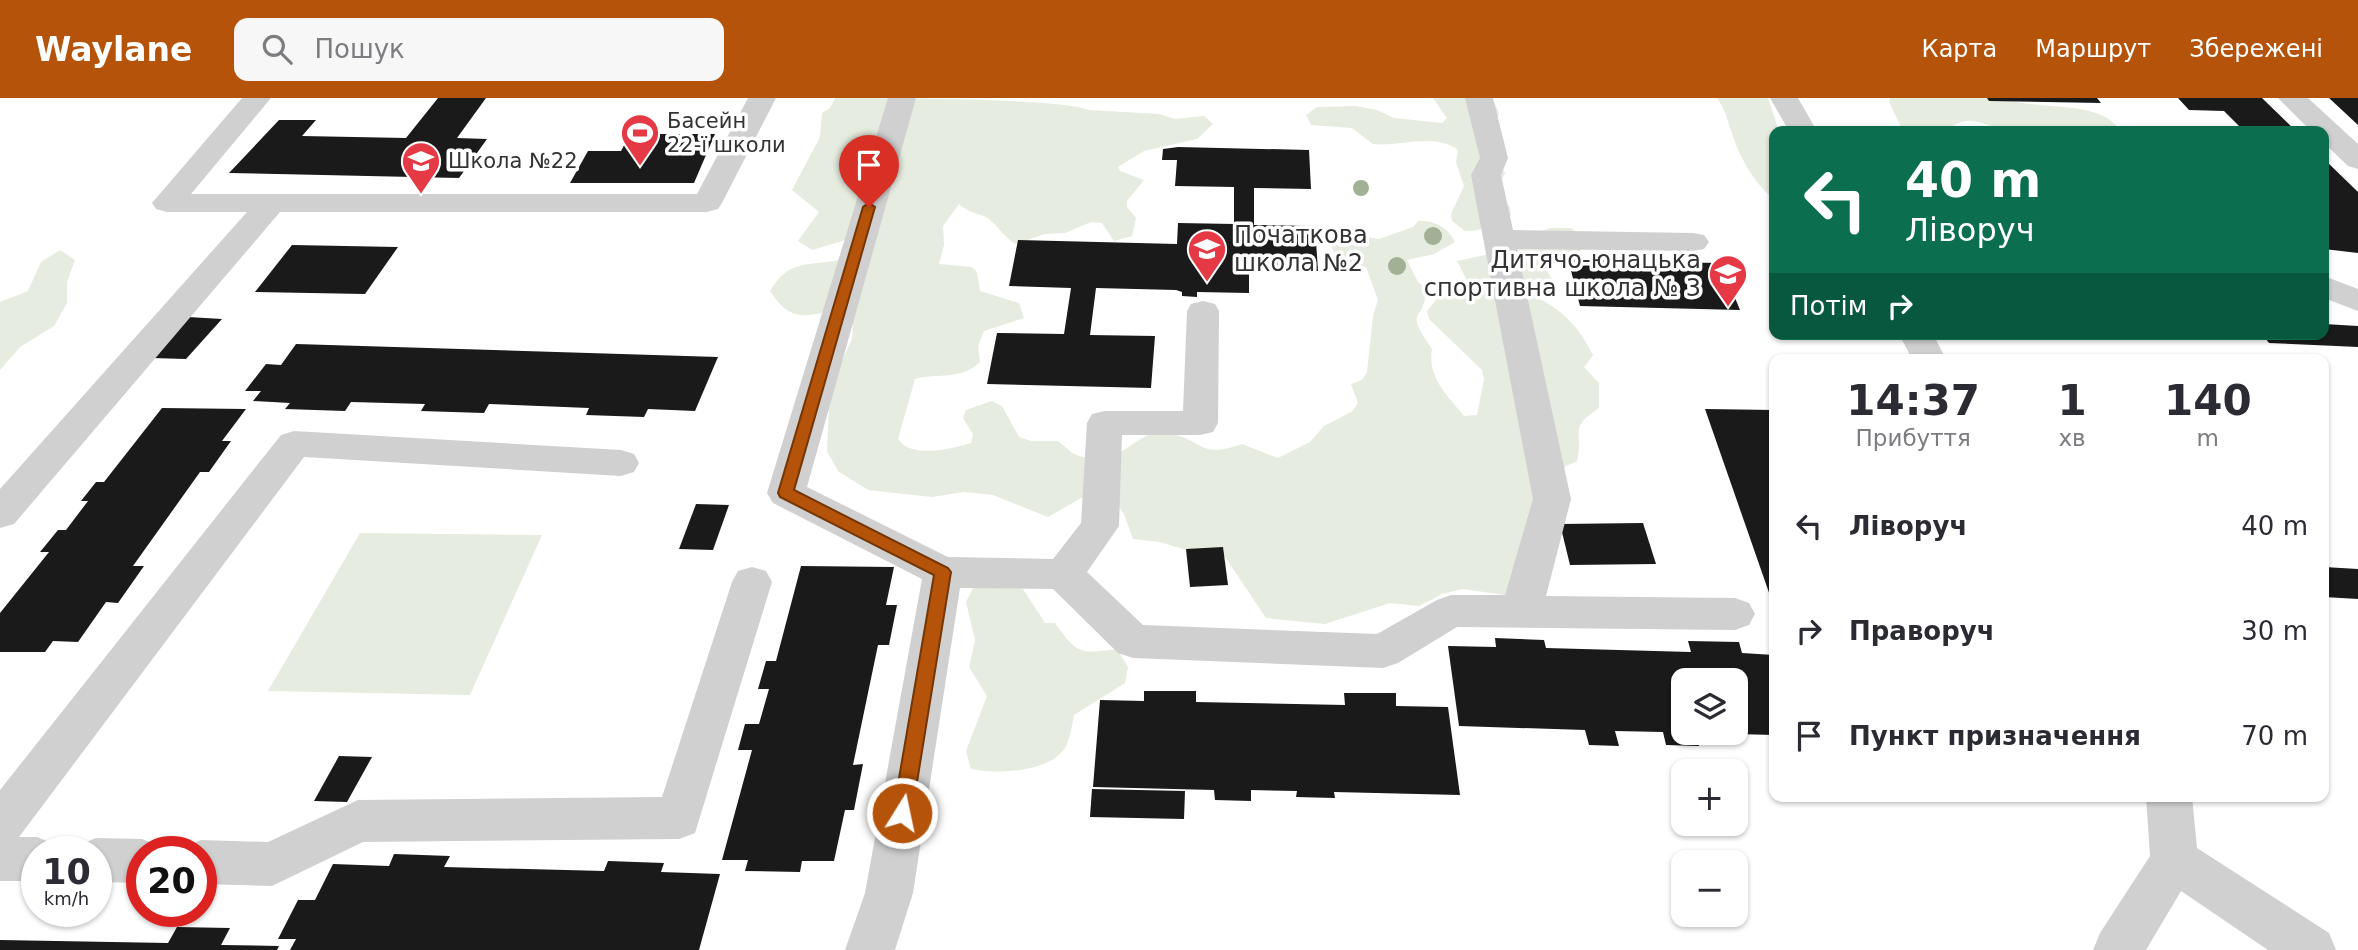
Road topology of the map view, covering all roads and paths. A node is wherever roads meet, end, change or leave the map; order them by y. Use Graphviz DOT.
graph roads {
  1 [pos="257,98"];
  2 [pos="762,98"];
  3 [pos="902,98"];
  4 [pos="1479,98"];
  5 [pos="1784,98"];
  6 [pos="2292,98"];
  7 [pos="1800,126"];
  8 [pos="2322,126"];
  9 [pos="2329,133"];
  10 [pos="2358,160"];
  11 [pos="270,205"];
  12 [pos="1499,239"];
  13 [pos="1693,242"];
  14 [pos="2329,288"];
  15 [pos="2358,301"];
  16 [pos="1203,311"];
  17 [pos="621,463"];
  18 [pos="0,514"];
  19 [pos="943,572"];
  20 [pos="1063,574"];
  21 [pos="752,582"];
  22 [pos="1521,612"];
  23 [pos="1735,614"];
  24 [pos="2169,802"];
  25 [pos="0,825"];
  26 [pos="0,859"];
  27 [pos="21,859"];
  28 [pos="2174,860"];
  29 [pos="217,862"];
  30 [pos="870,950"];
  31 [pos="2118,950"];
  32 [pos="2311,950"];
  1 -- 11 [label="street"];
  2 -- 11 [label="street"];
  3 -- 19 [label="street"];
  4 -- 12 [label="street"];
  5 -- 7 [label="street"];
  6 -- 8 [label="street"];
  9 -- 10 [label="street"];
  11 -- 18 [label="street"];
  12 -- 13 [label="street"];
  12 -- 22 [label="street"];
  14 -- 15 [label="street"];
  16 -- 20 [label="street"];
  17 -- 25 [label="street"];
  19 -- 20 [label="street"];
  19 -- 30 [label="street"];
  20 -- 22 [label="street"];
  21 -- 29 [label="street"];
  22 -- 23 [label="street"];
  24 -- 28 [label="street"];
  26 -- 27 [label="street"];
  28 -- 31 [label="street"];
  28 -- 32 [label="street"];
}
